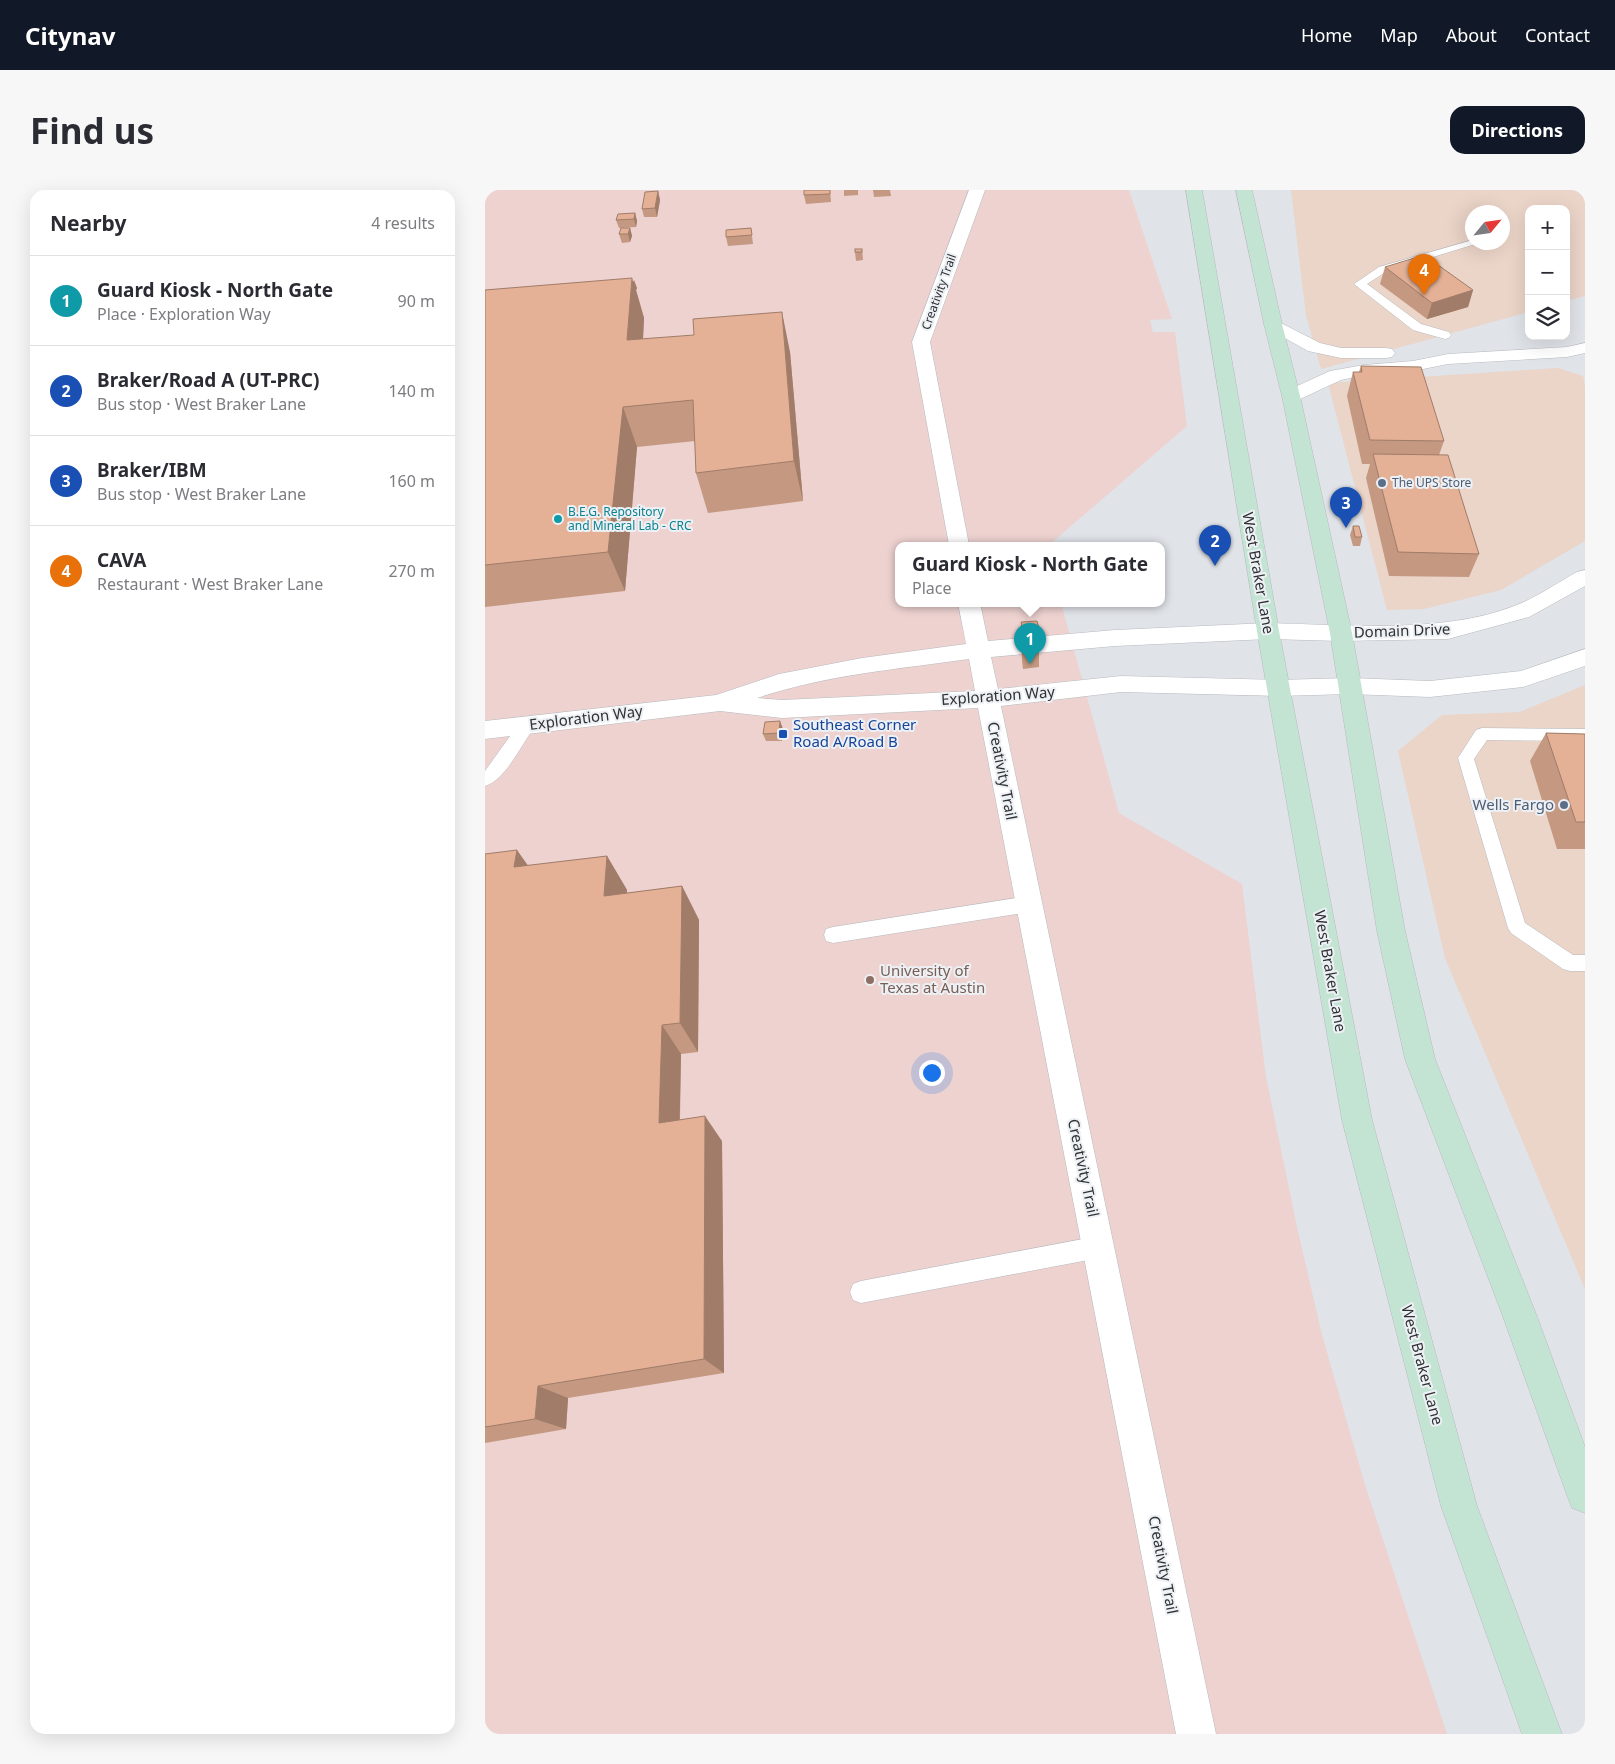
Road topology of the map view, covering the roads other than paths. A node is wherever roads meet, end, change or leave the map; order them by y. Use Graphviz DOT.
graph roads {
  1 [pos="977,190"];
  2 [pos="1194,190"];
  3 [pos="1244,190"];
  4 [pos="1465,245"];
  5 [pos="1273,324"];
  6 [pos="1445,335"];
  7 [pos="1585,348"];
  8 [pos="1540,354"];
  9 [pos="1447,359"];
  10 [pos="1585,362"];
  11 [pos="1291,396"];
  12 [pos="958,542"];
  13 [pos="1585,577"];
  14 [pos="970,607"];
  15 [pos="1268,631"];
  16 [pos="1341,633"];
  17 [pos="978,650"];
  18 [pos="1585,658"];
  19 [pos="1350,686"];
  20 [pos="1278,688"];
  21 [pos="987,699"];
  22 [pos="717,703"];
  23 [pos="527,726"];
  24 [pos="485,730"];
  25 [pos="1585,735"];
  26 [pos="485,780"];
  27 [pos="1029,904"];
  28 [pos="833,935"];
  29 [pos="1585,963"];
  30 [pos="1099,1246"];
  31 [pos="861,1292"];
  32 [pos="1585,1495"];
  33 [pos="1196,1734"];
  34 [pos="1542,1734"];
  1 -- 12 [label="street, Creativity Trail"];
  2 -- 15 [label="main road, West Braker Lane"];
  3 -- 5 [label="main road"];
  4 -- 6 [label="lane"];
  5 -- 9 [label="street"];
  5 -- 11 [label="main road"];
  7 -- 8 [label="street"];
  8 -- 9 [label="street"];
  8 -- 10 [label="street"];
  9 -- 11 [label="street"];
  11 -- 16 [label="main road"];
  13 -- 16 [label="street, Domain Drive"];
  14 -- 17 [label="street, Creativity Trail"];
  15 -- 16 [label="street, Domain Drive"];
  15 -- 17 [label="street, Exploration Way"];
  15 -- 20 [label="main road, West Braker Lane"];
  16 -- 19 [label="main road"];
  17 -- 21 [label="street, Creativity Trail"];
  17 -- 22 [label="street, Exploration Way"];
  18 -- 19 [label="street"];
  19 -- 20 [label="street"];
  19 -- 32 [label="main road"];
  20 -- 21 [label="street, Exploration Way"];
  20 -- 34 [label="main road, West Braker Lane"];
  21 -- 22 [label="street, Exploration Way"];
  21 -- 27 [label="street, Creativity Trail"];
  22 -- 23 [label="street, Exploration Way"];
  23 -- 24 [label="street, Exploration Way"];
  23 -- 26 [label="lane"];
  25 -- 29 [label="lane"];
  27 -- 28 [label="lane"];
  27 -- 30 [label="street, Creativity Trail"];
  30 -- 31 [label="lane"];
  30 -- 33 [label="street, Creativity Trail"];
}
